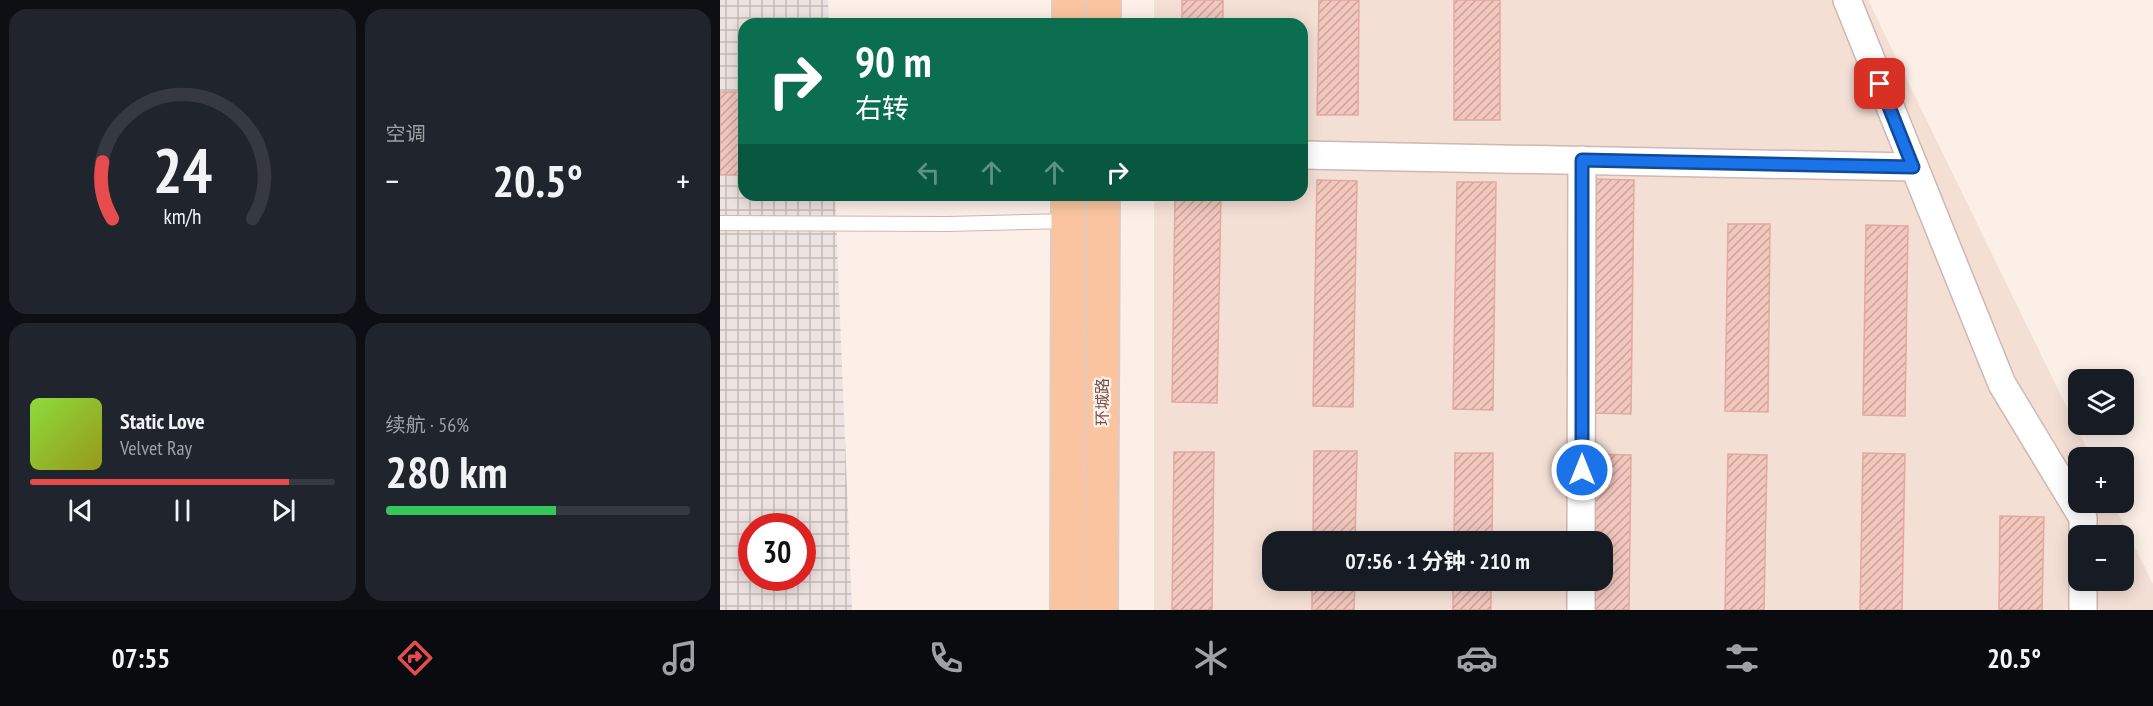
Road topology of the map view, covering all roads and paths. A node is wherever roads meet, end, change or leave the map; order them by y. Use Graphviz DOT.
graph roads {
  1 [pos="1069,0"];
  2 [pos="1104,0"];
  3 [pos="1847,0"];
  4 [pos="1069,18"];
  5 [pos="1104,18"];
  6 [pos="1308,155"];
  7 [pos="1582,160"];
  8 [pos="1913,167"];
  9 [pos="1103,201"];
  10 [pos="1068,208"];
  11 [pos="720,223"];
  12 [pos="2083,525"];
  13 [pos="1581,531"];
  14 [pos="1581,591"];
  15 [pos="2083,591"];
  16 [pos="1067,610"];
  17 [pos="1101,610"];
  18 [pos="1581,610"];
  19 [pos="2083,610"];
  1 -- 4 [label="main road"];
  2 -- 5 [label="main road"];
  3 -- 8 [label="street"];
  6 -- 7 [label="street"];
  7 -- 8 [label="street"];
  7 -- 13 [label="street"];
  8 -- 12 [label="street"];
  9 -- 17 [label="main road, 环城路"];
  10 -- 11 [label="lane"];
  10 -- 16 [label="main road"];
  14 -- 18 [label="street"];
  15 -- 19 [label="street"];
}
